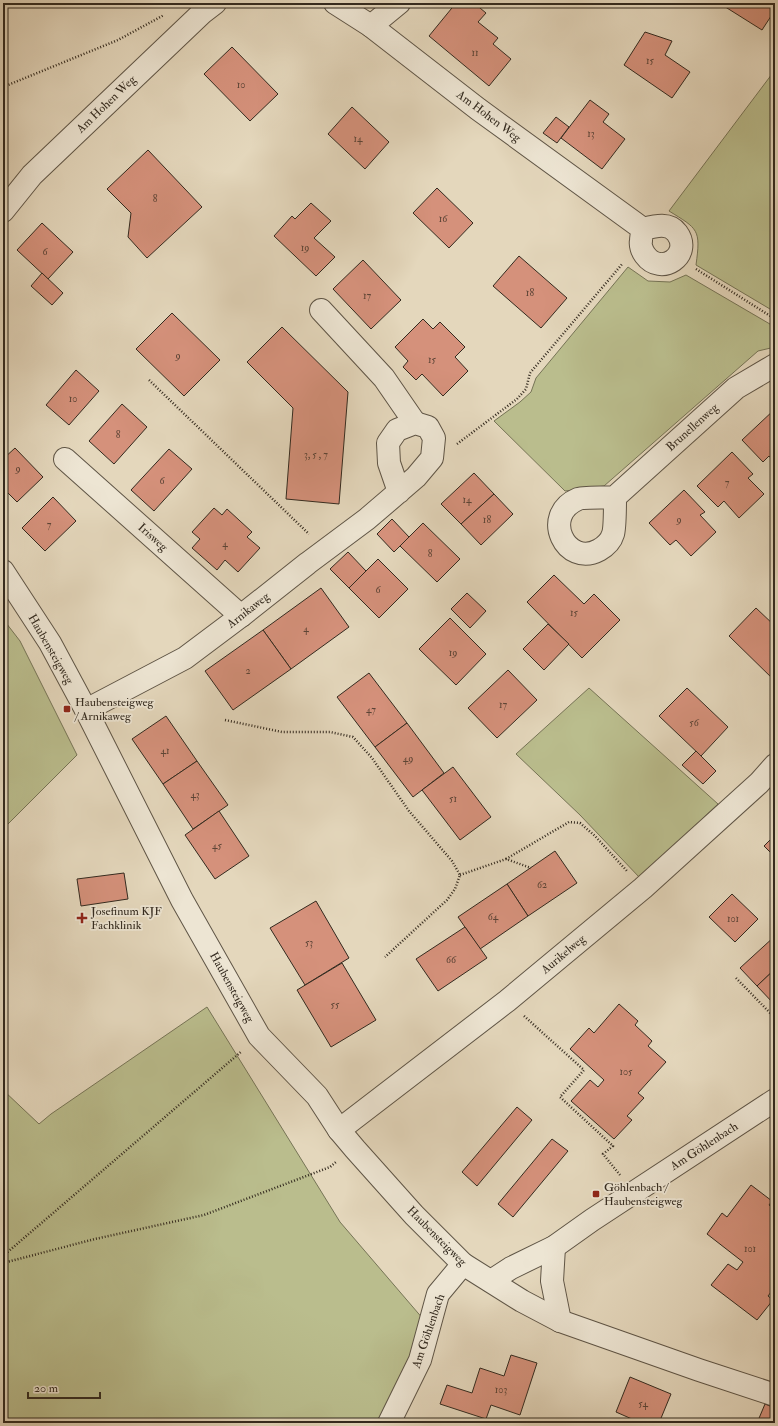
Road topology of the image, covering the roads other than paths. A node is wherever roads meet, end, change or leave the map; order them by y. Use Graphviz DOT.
graph roads {
  1 [pos="215,3"];
  2 [pos="335,3"];
  3 [pos="399,3"];
  4 [pos="371,26"];
  5 [pos="3,210"];
  6 [pos="642,235"];
  7 [pos="321,310"];
  8 [pos="775,365"];
  9 [pos="415,423"];
  10 [pos="66,459"];
  11 [pos="399,492"];
  12 [pos="615,497"];
  13 [pos="3,572"];
  14 [pos="241,616"];
  15 [pos="86,710"];
  16 [pos="775,765"];
  17 [pos="775,1100"];
  18 [pos="339,1130"];
  19 [pos="554,1247"];
  20 [pos="463,1264"];
  21 [pos="491,1281"];
  22 [pos="560,1321"];
  23 [pos="775,1395"];
  24 [pos="389,1423"];
  1 -- 5 [label="street, Am Hohen Weg"];
  2 -- 4 [label="street, Am Hohen Weg"];
  3 -- 4 [label="street"];
  4 -- 6 [label="street, Am Hohen Weg"];
  6 -- 6 [label="street, Am Hohen Weg"];
  7 -- 9 [label="street"];
  8 -- 12 [label="street, Brunellenweg"];
  9 -- 11 [label="street"];
  9 -- 11 [label="street, Arnikaweg"];
  10 -- 14 [label="street, Irisweg"];
  11 -- 14 [label="street, Arnikaweg"];
  13 -- 15 [label="street, Haubensteigweg"];
  14 -- 15 [label="street, Arnikaweg"];
  15 -- 18 [label="street, Haubensteigweg"];
  16 -- 18 [label="street, Aurikelweg"];
  17 -- 19 [label="street, Am Göhlenbach"];
  18 -- 20 [label="street, Haubensteigweg"];
  19 -- 21 [label="street, Am Göhlenbach"];
  19 -- 22 [label="street"];
  20 -- 21 [label="street, Haubensteigweg"];
  20 -- 24 [label="street, Am Göhlenbach"];
  21 -- 22 [label="street, Haubensteigweg"];
  22 -- 23 [label="street, Haubensteigweg"];
}
